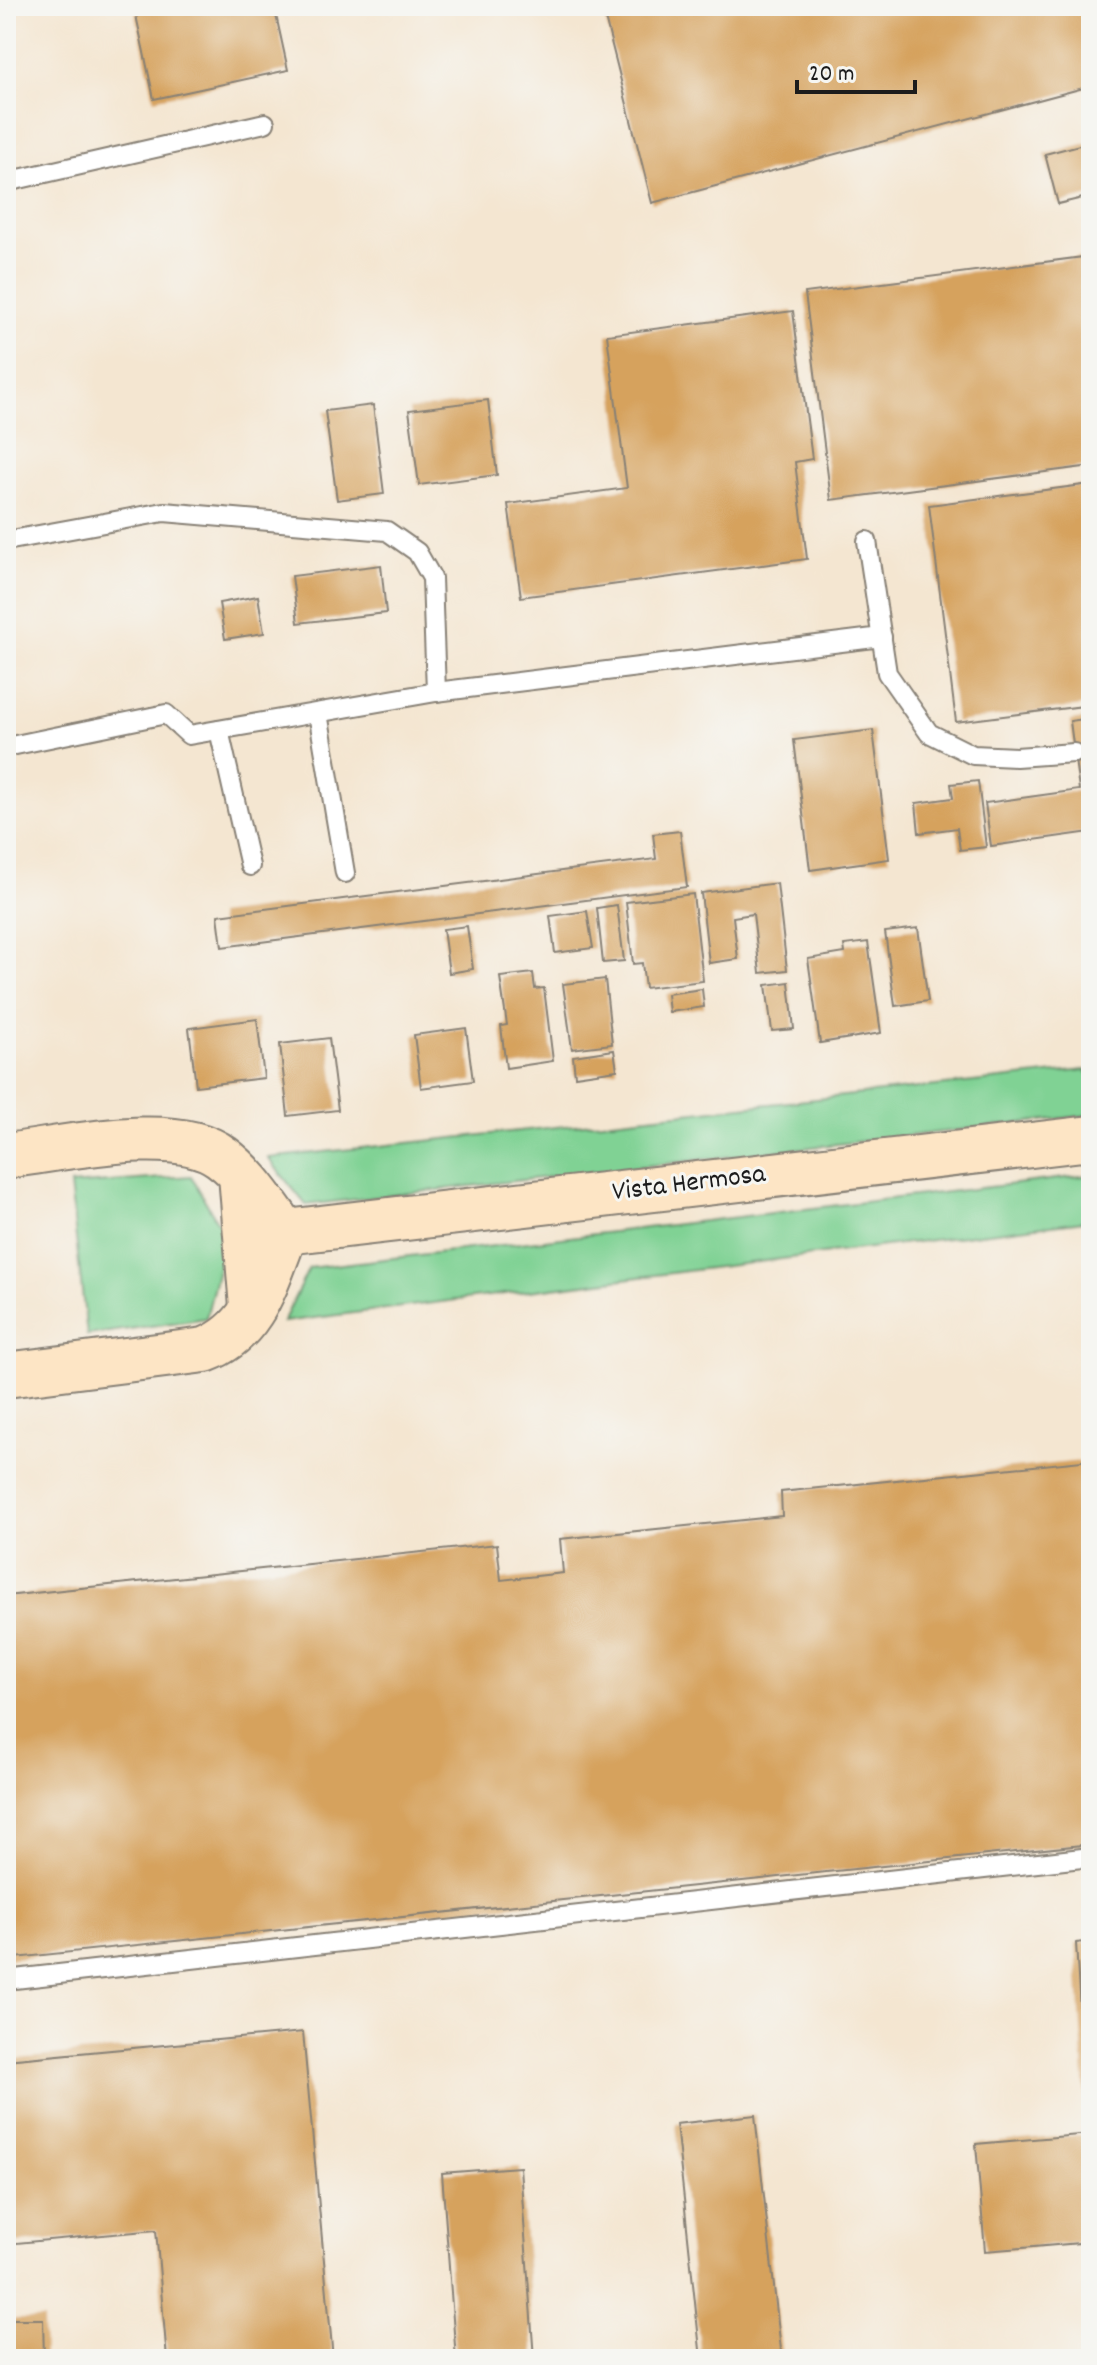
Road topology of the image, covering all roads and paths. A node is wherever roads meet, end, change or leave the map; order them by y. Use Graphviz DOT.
graph roads {
  1 [pos="265,123"];
  2 [pos="6,182"];
  3 [pos="6,541"];
  4 [pos="867,541"];
  5 [pos="882,637"];
  6 [pos="436,692"];
  7 [pos="318,713"];
  8 [pos="219,730"];
  9 [pos="6,747"];
  10 [pos="1074,753"];
  11 [pos="250,866"];
  12 [pos="345,873"];
  13 [pos="1091,1138"];
  14 [pos="6,1156"];
  15 [pos="241,1175"];
  16 [pos="286,1232"];
  17 [pos="252,1313"];
  18 [pos="6,1375"];
  19 [pos="1091,1857"];
  20 [pos="6,1980"];
  1 -- 2 [label="lane"];
  3 -- 6 [label="lane"];
  4 -- 5 [label="lane"];
  5 -- 6 [label="lane"];
  5 -- 10 [label="lane"];
  6 -- 7 [label="lane"];
  7 -- 8 [label="lane"];
  7 -- 12 [label="lane"];
  8 -- 9 [label="lane"];
  8 -- 11 [label="lane"];
  13 -- 16 [label="street, Vista Hermosa"];
  14 -- 15 [label="street"];
  15 -- 16 [label="street"];
  15 -- 17 [label="street"];
  16 -- 17 [label="street"];
  17 -- 18 [label="street"];
  19 -- 20 [label="lane"];
}
